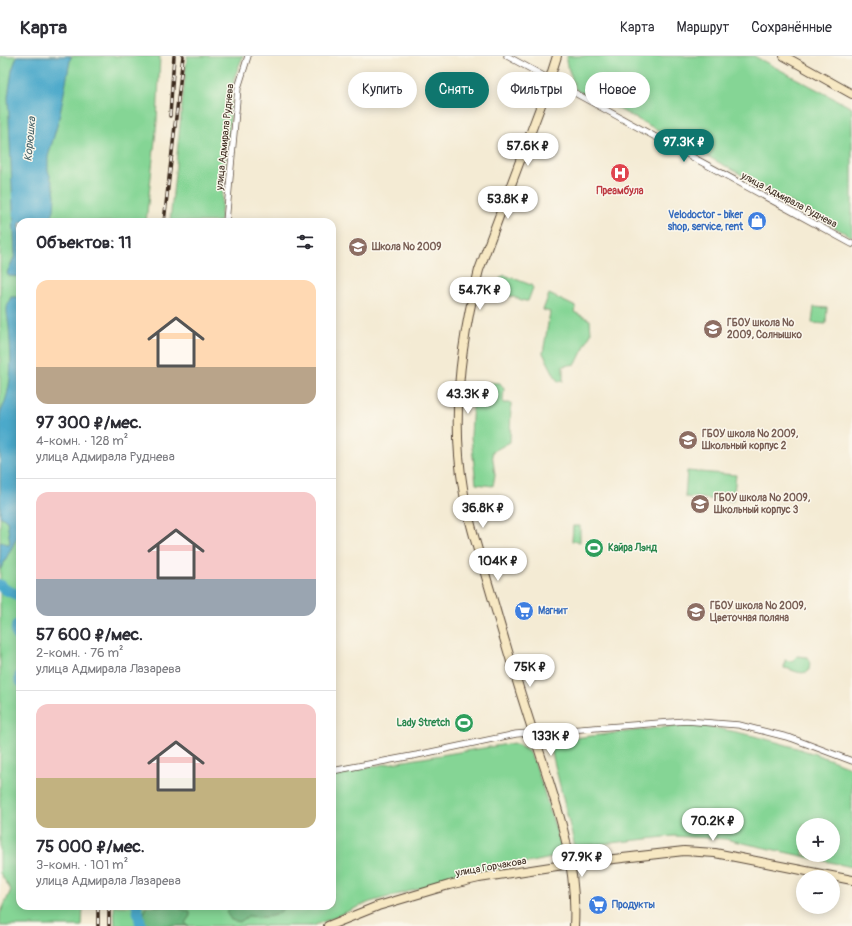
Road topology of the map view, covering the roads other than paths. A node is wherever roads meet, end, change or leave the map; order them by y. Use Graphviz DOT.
graph roads {
  1 [pos="248,56"];
  2 [pos="507,56"];
  3 [pos="556,56"];
  4 [pos="784,56"];
  5 [pos="535,72"];
  6 [pos="551,72"];
  7 [pos="852,94"];
  8 [pos="577,95"];
  9 [pos="539,108"];
  10 [pos="226,218"];
  11 [pos="852,244"];
  12 [pos="533,733"];
  13 [pos="852,761"];
  14 [pos="336,769"];
  15 [pos="570,864"];
  16 [pos="852,880"];
  17 [pos="328,926"];
  18 [pos="574,926"];
  1 -- 10 [label="street, улица Адмирала Руднева"];
  2 -- 5 [label="street, улица Адмирала Руднева"];
  3 -- 6 [label="street"];
  4 -- 7 [label="street"];
  8 -- 11 [label="street, улица Адмирала Руднева"];
  9 -- 12 [label="street"];
  12 -- 13 [label="street"];
  12 -- 14 [label="street"];
  12 -- 15 [label="street"];
  15 -- 16 [label="street, улица Горчакова"];
  15 -- 17 [label="street, улица Горчакова"];
  15 -- 18 [label="street"];
}
